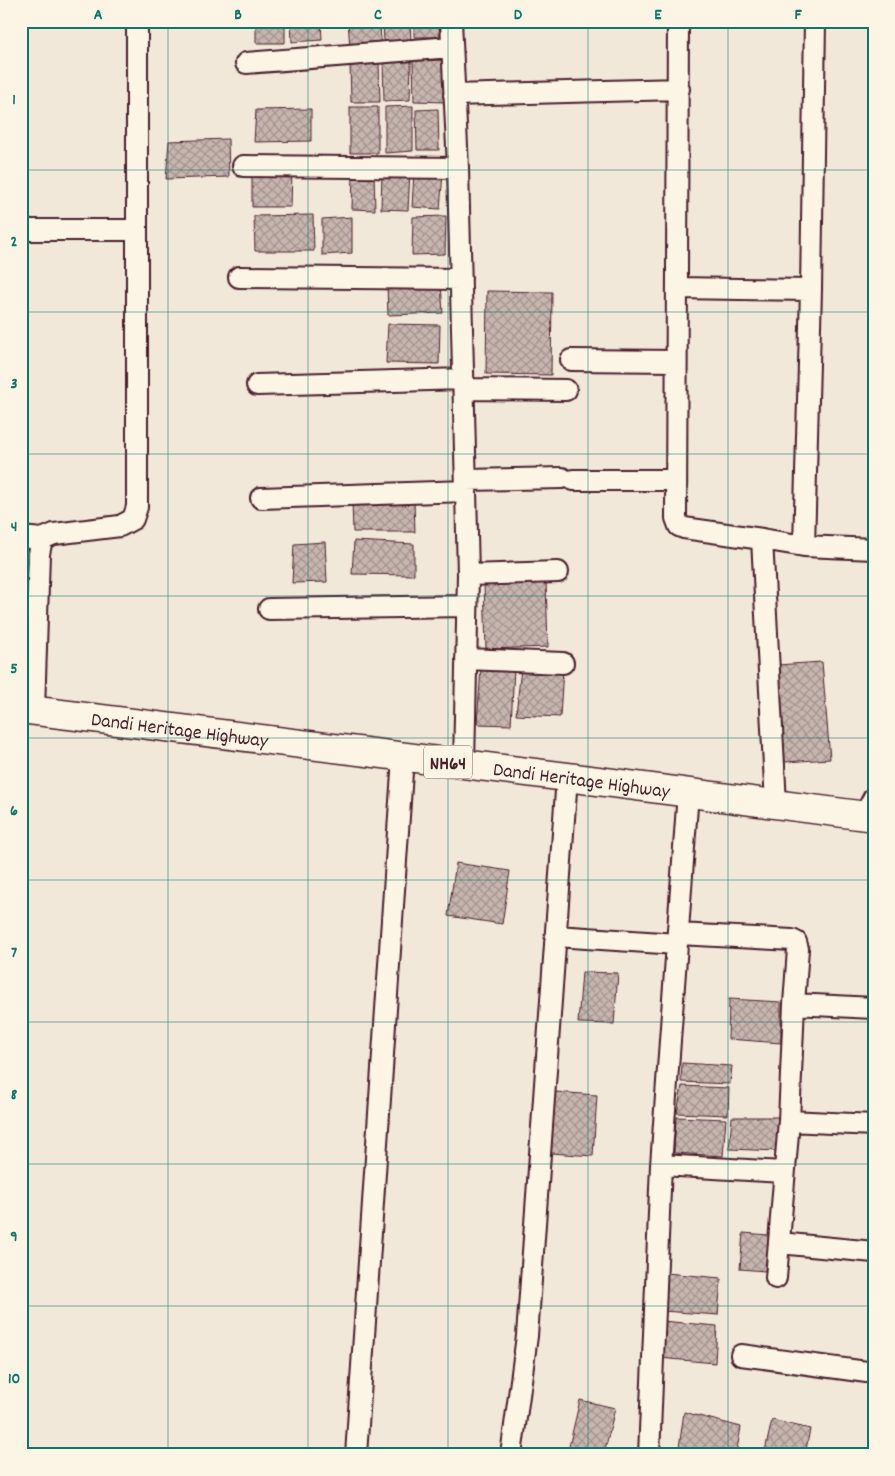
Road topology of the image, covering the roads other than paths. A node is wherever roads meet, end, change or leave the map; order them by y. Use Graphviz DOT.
graph roads {
  1 [pos="137,21"];
  2 [pos="451,21"];
  3 [pos="678,21"];
  4 [pos="815,21"];
  5 [pos="452,47"];
  6 [pos="246,63"];
  7 [pos="679,89"];
  8 [pos="454,95"];
  9 [pos="243,166"];
  10 [pos="458,168"];
  11 [pos="21,230"];
  12 [pos="137,230"];
  13 [pos="239,277"];
  14 [pos="461,279"];
  15 [pos="677,288"];
  16 [pos="811,290"];
  17 [pos="571,360"];
  18 [pos="676,361"];
  19 [pos="463,384"];
  20 [pos="257,385"];
  21 [pos="566,390"];
  22 [pos="676,480"];
  23 [pos="466,485"];
  24 [pos="261,498"];
  25 [pos="21,537"];
  26 [pos="42,539"];
  27 [pos="762,539"];
  28 [pos="804,546"];
  29 [pos="874,549"];
  30 [pos="558,572"];
  31 [pos="468,575"];
  32 [pos="467,606"];
  33 [pos="268,609"];
  34 [pos="466,659"];
  35 [pos="563,663"];
  36 [pos="28,710"];
  37 [pos="402,757"];
  38 [pos="464,764"];
  39 [pos="568,777"];
  40 [pos="688,792"];
  41 [pos="776,804"];
  42 [pos="870,810"];
  43 [pos="556,936"];
  44 [pos="677,939"];
  45 [pos="794,1004"];
  46 [pos="874,1008"];
  47 [pos="788,1120"];
  48 [pos="874,1125"];
  49 [pos="661,1165"];
  50 [pos="784,1172"];
  51 [pos="779,1243"];
  52 [pos="874,1252"];
  53 [pos="776,1278"];
  54 [pos="741,1355"];
  55 [pos="874,1373"];
  56 [pos="356,1455"];
  57 [pos="510,1455"];
  58 [pos="650,1455"];
  1 -- 12 [label="street"];
  2 -- 5 [label="street"];
  3 -- 7 [label="street"];
  4 -- 16 [label="street"];
  5 -- 6 [label="street"];
  5 -- 8 [label="street"];
  7 -- 8 [label="street"];
  7 -- 15 [label="street"];
  8 -- 10 [label="street"];
  9 -- 10 [label="street"];
  10 -- 14 [label="street"];
  11 -- 12 [label="street"];
  12 -- 26 [label="street"];
  13 -- 14 [label="street"];
  14 -- 19 [label="street"];
  15 -- 16 [label="street"];
  15 -- 18 [label="street"];
  16 -- 28 [label="street"];
  17 -- 18 [label="street"];
  18 -- 22 [label="street"];
  19 -- 20 [label="street"];
  19 -- 21 [label="street"];
  19 -- 23 [label="street"];
  22 -- 23 [label="street"];
  22 -- 27 [label="street"];
  23 -- 24 [label="street"];
  23 -- 31 [label="street"];
  25 -- 26 [label="street"];
  26 -- 36 [label="street"];
  27 -- 28 [label="street"];
  27 -- 41 [label="street"];
  28 -- 29 [label="street"];
  30 -- 31 [label="street"];
  31 -- 32 [label="street"];
  32 -- 33 [label="street"];
  32 -- 34 [label="street"];
  34 -- 35 [label="street"];
  34 -- 38 [label="street"];
  36 -- 37 [label="highway, Dandi Heritage Highway / NH64"];
  37 -- 38 [label="highway, Dandi Heritage Highway / NH64"];
  37 -- 56 [label="street"];
  38 -- 39 [label="highway, Dandi Heritage Highway / NH64"];
  39 -- 40 [label="highway, Dandi Heritage Highway / NH64"];
  39 -- 43 [label="street"];
  40 -- 41 [label="highway, Dandi Heritage Highway / NH64"];
  40 -- 44 [label="street"];
  41 -- 42 [label="highway, Dandi Heritage Highway / NH64"];
  43 -- 44 [label="street"];
  43 -- 57 [label="street"];
  44 -- 45 [label="street"];
  44 -- 49 [label="street"];
  45 -- 46 [label="street"];
  45 -- 47 [label="street"];
  47 -- 48 [label="street"];
  47 -- 50 [label="street"];
  49 -- 50 [label="street"];
  49 -- 58 [label="street"];
  50 -- 51 [label="street"];
  51 -- 52 [label="street"];
  51 -- 53 [label="street"];
  54 -- 55 [label="street"];
}
